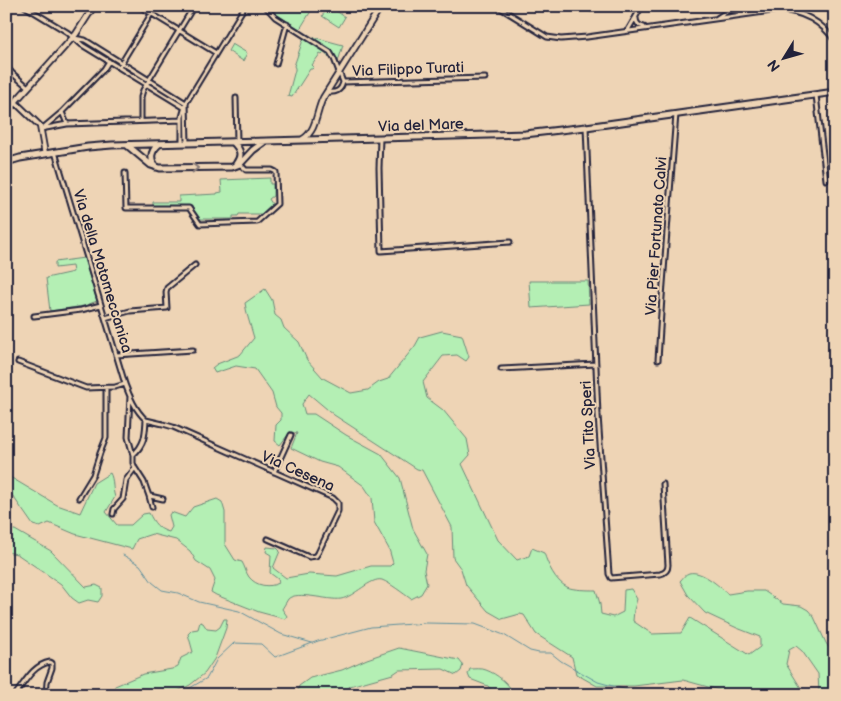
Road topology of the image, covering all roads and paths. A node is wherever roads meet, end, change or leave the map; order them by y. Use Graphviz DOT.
graph roads {
  1 [pos="8,6"];
  2 [pos="13,6"];
  3 [pos="24,6"];
  4 [pos="94,6"];
  5 [pos="139,6"];
  6 [pos="156,6"];
  7 [pos="194,6"];
  8 [pos="244,6"];
  9 [pos="265,6"];
  10 [pos="381,6"];
  11 [pos="497,6"];
  12 [pos="586,6"];
  13 [pos="642,6"];
  14 [pos="738,6"];
  15 [pos="730,8"];
  16 [pos="591,9"];
  17 [pos="735,11"];
  18 [pos="9,12"];
  19 [pos="743,12"];
  20 [pos="152,14"];
  21 [pos="749,14"];
  22 [pos="636,16"];
  23 [pos="731,17"];
  24 [pos="716,18"];
  25 [pos="287,24"];
  26 [pos="647,28"];
  27 [pos="180,31"];
  28 [pos="627,31"];
  29 [pos="74,38"];
  30 [pos="835,41"];
  31 [pos="6,48"];
  32 [pos="216,53"];
  33 [pos="109,61"];
  34 [pos="122,63"];
  35 [pos="276,64"];
  36 [pos="6,66"];
  37 [pos="119,68"];
  38 [pos="339,72"];
  39 [pos="485,78"];
  40 [pos="149,80"];
  41 [pos="343,82"];
  42 [pos="146,84"];
  43 [pos="28,88"];
  44 [pos="327,92"];
  45 [pos="835,92"];
  46 [pos="816,94"];
  47 [pos="236,98"];
  48 [pos="15,102"];
  49 [pos="186,103"];
  50 [pos="185,108"];
  51 [pos="6,112"];
  52 [pos="62,112"];
  53 [pos="676,113"];
  54 [pos="182,120"];
  55 [pos="141,121"];
  56 [pos="67,124"];
  57 [pos="586,127"];
  58 [pos="42,129"];
  59 [pos="314,129"];
  60 [pos="380,138"];
  61 [pos="302,140"];
  62 [pos="322,140"];
  63 [pos="256,141"];
  64 [pos="265,141"];
  65 [pos="235,142"];
  66 [pos="246,142"];
  67 [pos="185,143"];
  68 [pos="147,144"];
  69 [pos="160,144"];
  70 [pos="127,145"];
  71 [pos="253,150"];
  72 [pos="55,152"];
  73 [pos="45,154"];
  74 [pos="144,159"];
  75 [pos="7,161"];
  76 [pos="237,166"];
  77 [pos="156,168"];
  78 [pos="125,173"];
  79 [pos="826,180"];
  80 [pos="510,242"];
  81 [pos="195,265"];
  82 [pos="101,305"];
  83 [pos="34,316"];
  84 [pos="105,318"];
  85 [pos="193,350"];
  86 [pos="116,354"];
  87 [pos="658,360"];
  88 [pos="18,362"];
  89 [pos="596,364"];
  90 [pos="501,369"];
  91 [pos="125,384"];
  92 [pos="106,388"];
  93 [pos="130,396"];
  94 [pos="146,420"];
  95 [pos="291,435"];
  96 [pos="133,455"];
  97 [pos="134,468"];
  98 [pos="274,472"];
  99 [pos="663,484"];
  100 [pos="149,496"];
  101 [pos="79,498"];
  102 [pos="163,499"];
  103 [pos="152,507"];
  104 [pos="113,514"];
  105 [pos="268,539"];
  106 [pos="15,695"];
  107 [pos="46,695"];
  1 -- 18 [label="street"];
  2 -- 18 [label="street"];
  3 -- 29 [label="street"];
  4 -- 29 [label="street"];
  5 -- 20 [label="street"];
  6 -- 20 [label="street"];
  7 -- 27 [label="street"];
  8 -- 32 [label="street"];
  9 -- 25 [label="street, Via Filippo Turati"];
  10 -- 38 [label="street"];
  11 -- 28 [label="street"];
  12 -- 16 [label="street"];
  13 -- 22 [label="street"];
  14 -- 17 [label="street"];
  14 -- 19 [label="street"];
  15 -- 17 [label="street"];
  15 -- 23 [label="street"];
  15 -- 24 [label="street"];
  17 -- 19 [label="street"];
  17 -- 23 [label="street"];
  18 -- 31 [label="street"];
  19 -- 21 [label="street"];
  20 -- 27 [label="street"];
  20 -- 34 [label="street"];
  21 -- 23 [label="street"];
  21 -- 30 [label="street"];
  22 -- 26 [label="street"];
  22 -- 28 [label="street"];
  23 -- 24 [label="street"];
  24 -- 26 [label="street"];
  25 -- 35 [label="street"];
  25 -- 38 [label="street, Via Filippo Turati"];
  26 -- 28 [label="street"];
  27 -- 32 [label="street"];
  27 -- 40 [label="street"];
  29 -- 33 [label="street"];
  29 -- 34 [label="street"];
  29 -- 43 [label="street"];
  32 -- 49 [label="street"];
  33 -- 37 [label="street"];
  33 -- 52 [label="street"];
  34 -- 37 [label="street"];
  34 -- 40 [label="street"];
  36 -- 43 [label="street"];
  37 -- 42 [label="street"];
  38 -- 41 [label="street, Via Filippo Turati"];
  38 -- 44 [label="street"];
  39 -- 41 [label="street, Via Filippo Turati"];
  40 -- 42 [label="street"];
  40 -- 49 [label="street"];
  41 -- 44 [label="street"];
  42 -- 50 [label="street"];
  42 -- 55 [label="street"];
  43 -- 48 [label="street"];
  44 -- 59 [label="street"];
  45 -- 46 [label="main road, Via del Mare"];
  46 -- 53 [label="main road, Via del Mare"];
  46 -- 79 [label="street"];
  47 -- 65 [label="street"];
  48 -- 51 [label="street"];
  48 -- 58 [label="street"];
  49 -- 50 [label="street"];
  49 -- 67 [label="street"];
  50 -- 54 [label="street"];
  52 -- 56 [label="street"];
  52 -- 58 [label="street"];
  53 -- 57 [label="main road, Via del Mare"];
  53 -- 87 [label="street, Via Pier Fortunato Calvi"];
  54 -- 55 [label="street"];
  54 -- 67 [label="street"];
  55 -- 56 [label="street"];
  56 -- 58 [label="street"];
  57 -- 60 [label="main road, Via del Mare"];
  57 -- 89 [label="street, Via Tito Speri"];
  58 -- 73 [label="street"];
  59 -- 61 [label="street"];
  59 -- 62 [label="street"];
  60 -- 62 [label="main road, Via del Mare"];
  60 -- 80 [label="street"];
  61 -- 62 [label="main road, Via del Mare"];
  61 -- 64 [label="main road, Via del Mare"];
  63 -- 64 [label="main road, Via del Mare"];
  63 -- 66 [label="main road, Via del Mare"];
  63 -- 71 [label="main road"];
  64 -- 71 [label="main road"];
  65 -- 66 [label="main road, Via del Mare"];
  65 -- 67 [label="main road, Via del Mare"];
  65 -- 76 [label="main road"];
  66 -- 71 [label="main road"];
  67 -- 69 [label="main road, Via del Mare"];
  68 -- 69 [label="main road, Via del Mare"];
  68 -- 70 [label="main road, Via del Mare"];
  68 -- 74 [label="main road"];
  69 -- 77 [label="main road"];
  70 -- 72 [label="main road, Via del Mare"];
  70 -- 74 [label="main road"];
  71 -- 76 [label="main road"];
  72 -- 73 [label="main road, Via del Mare"];
  72 -- 82 [label="street, Via della Motomeccanica"];
  73 -- 75 [label="main road, Via del Mare"];
  74 -- 77 [label="main road"];
  77 -- 76 [label="main road, one-way"];
  76 -- 78 [label="street"];
  81 -- 84 [label="street"];
  82 -- 83 [label="street"];
  82 -- 84 [label="street, Via della Motomeccanica"];
  84 -- 86 [label="street, Via della Motomeccanica"];
  85 -- 86 [label="street"];
  86 -- 91 [label="street, Via della Motomeccanica"];
  88 -- 92 [label="street"];
  89 -- 90 [label="street"];
  89 -- 99 [label="street, Via Tito Speri"];
  91 -- 92 [label="street"];
  91 -- 93 [label="street, Via della Motomeccanica"];
  92 -- 101 [label="street"];
  93 -- 94 [label="street, Via della Motomeccanica"];
  93 -- 96 [label="street, Via della Motomeccanica"];
  94 -- 96 [label="street"];
  94 -- 98 [label="street, Via Cesena"];
  95 -- 98 [label="street"];
  96 -- 97 [label="street, Via della Motomeccanica"];
  97 -- 100 [label="street, Via della Motomeccanica"];
  97 -- 104 [label="street, Via della Motomeccanica"];
  98 -- 105 [label="street, Via Cesena"];
  100 -- 102 [label="street"];
  100 -- 103 [label="street, Via della Motomeccanica"];
  106 -- 107 [label="street"];
}
